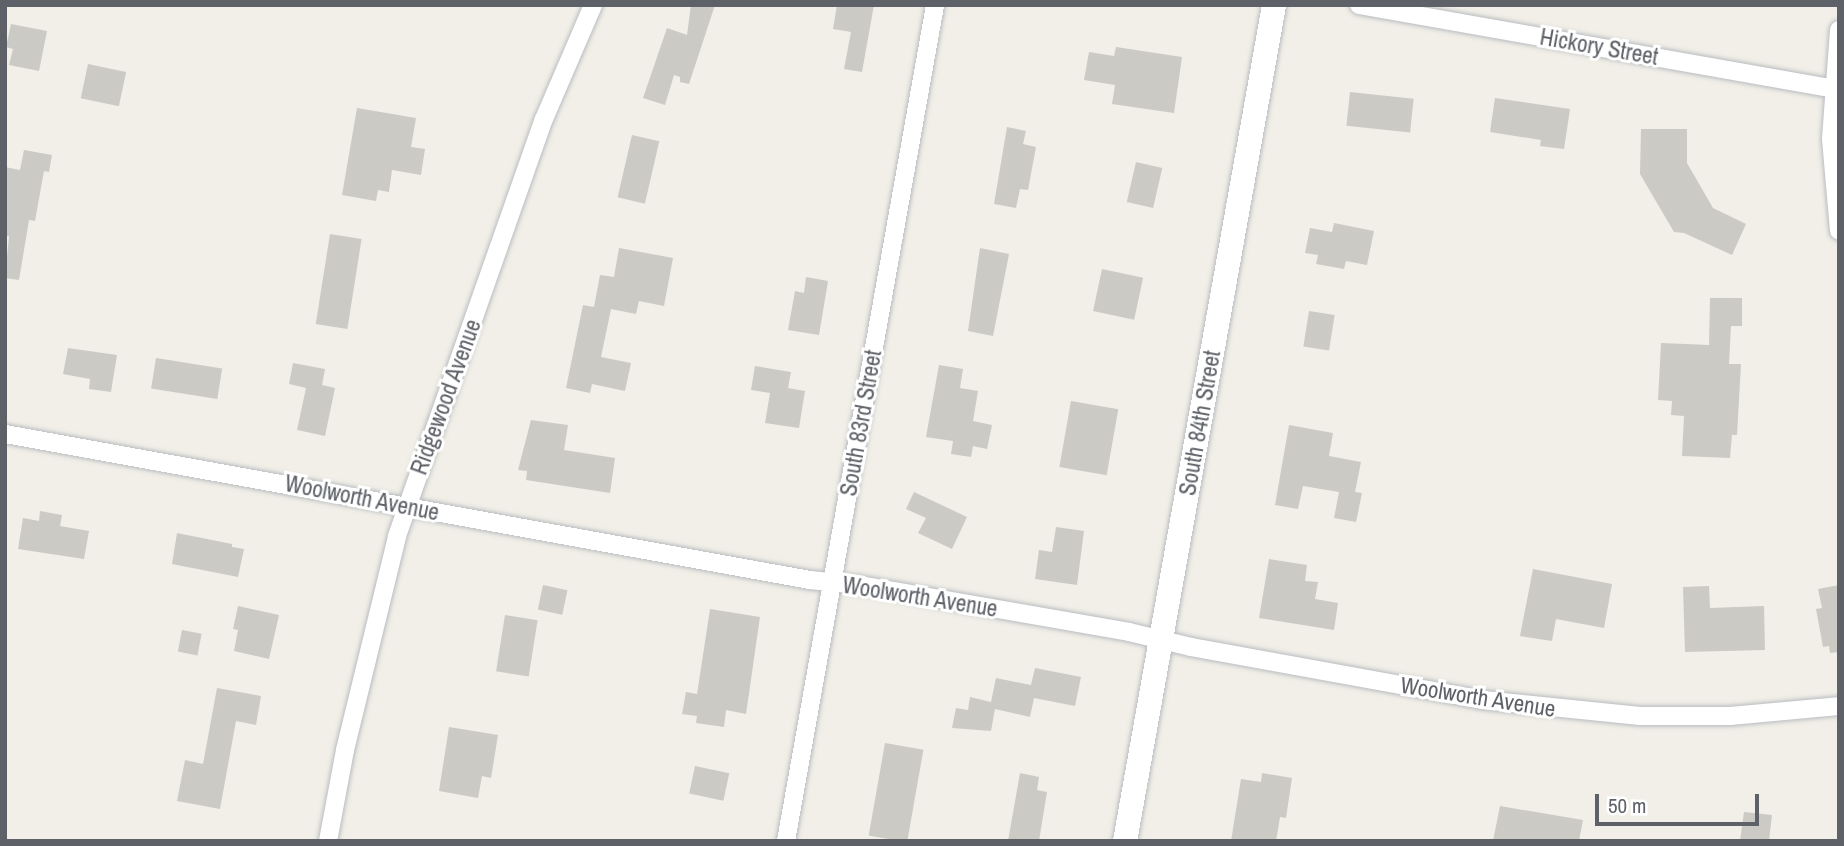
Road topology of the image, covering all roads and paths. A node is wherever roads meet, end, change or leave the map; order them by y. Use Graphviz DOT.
graph roads {
  1 [pos="593,5"];
  2 [pos="935,5"];
  3 [pos="1274,5"];
  4 [pos="1359,5"];
  5 [pos="1839,30"];
  6 [pos="1836,89"];
  7 [pos="1839,231"];
  8 [pos="5,434"];
  9 [pos="407,507"];
  10 [pos="832,582"];
  11 [pos="1161,640"];
  12 [pos="1839,706"];
  13 [pos="328,841"];
  14 [pos="786,841"];
  15 [pos="1125,841"];
  1 -- 9 [label="street, Ridgewood Avenue"];
  2 -- 10 [label="street, South 83rd Street"];
  3 -- 11 [label="main road, South 84th Street"];
  4 -- 6 [label="street, Hickory Street"];
  5 -- 6 [label="street"];
  6 -- 7 [label="street"];
  8 -- 9 [label="street, Woolworth Avenue"];
  9 -- 10 [label="street, Woolworth Avenue"];
  9 -- 13 [label="street, Ridgewood Avenue"];
  10 -- 11 [label="street, Woolworth Avenue"];
  10 -- 14 [label="street, South 83rd Street"];
  11 -- 12 [label="street, Woolworth Avenue"];
  11 -- 15 [label="main road, South 84th Street"];
}
